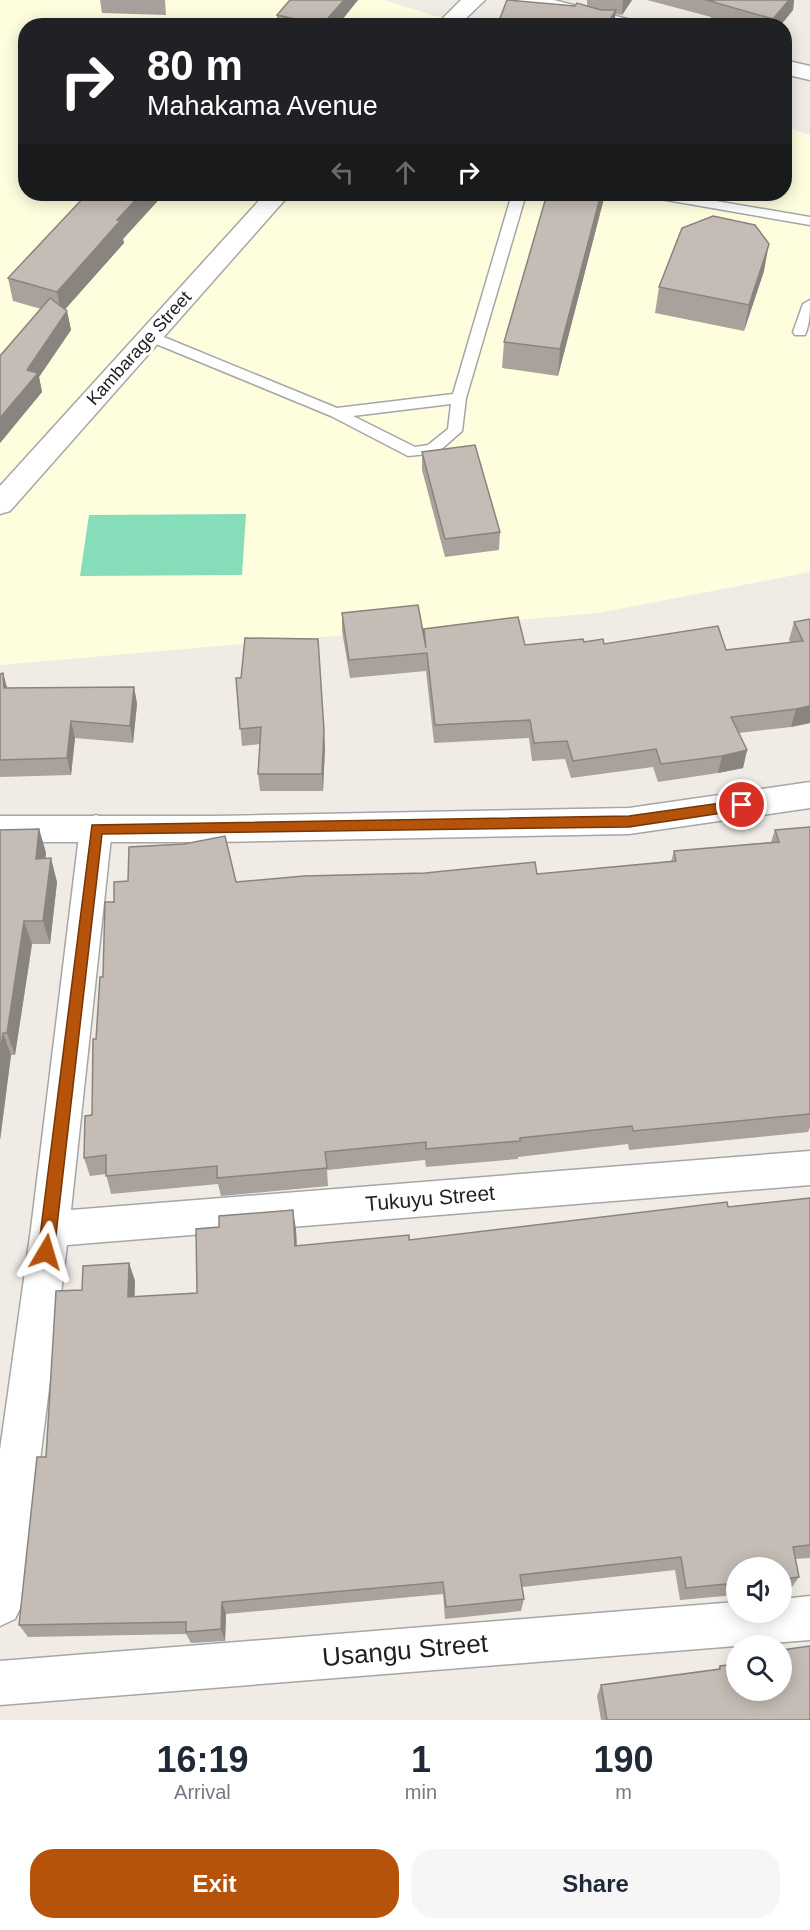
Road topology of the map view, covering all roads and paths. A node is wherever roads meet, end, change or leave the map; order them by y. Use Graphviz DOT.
graph roads {
  1 [pos="474,0"];
  2 [pos="530,0"];
  3 [pos="454,18"];
  4 [pos="597,18"];
  5 [pos="792,69"];
  6 [pos="810,73"];
  7 [pos="272,201"];
  8 [pos="517,201"];
  9 [pos="695,201"];
  10 [pos="810,221"];
  11 [pos="810,304"];
  12 [pos="800,332"];
  13 [pos="149,336"];
  14 [pos="459,398"];
  15 [pos="336,413"];
  16 [pos="0,504"];
  17 [pos="810,795"];
  18 [pos="96,828"];
  19 [pos="0,829"];
  20 [pos="810,1168"];
  21 [pos="50,1229"];
  22 [pos="0,1604"];
  23 [pos="810,1618"];
  24 [pos="0,1683"];
  1 -- 3 [label="street"];
  2 -- 4 [label="street"];
  5 -- 6 [label="street"];
  7 -- 13 [label="street, Kambarage Street"];
  8 -- 14 [label="lane"];
  9 -- 10 [label="lane"];
  11 -- 12 [label="lane"];
  13 -- 15 [label="lane"];
  13 -- 16 [label="street, Kambarage Street"];
  14 -- 15 [label="lane"];
  14 -- 15 [label="lane"];
  17 -- 18 [label="street"];
  18 -- 19 [label="street"];
  18 -- 21 [label="street"];
  20 -- 21 [label="street, Tukuyu Street"];
  21 -- 22 [label="street"];
  23 -- 24 [label="street, Usangu Street"];
}
